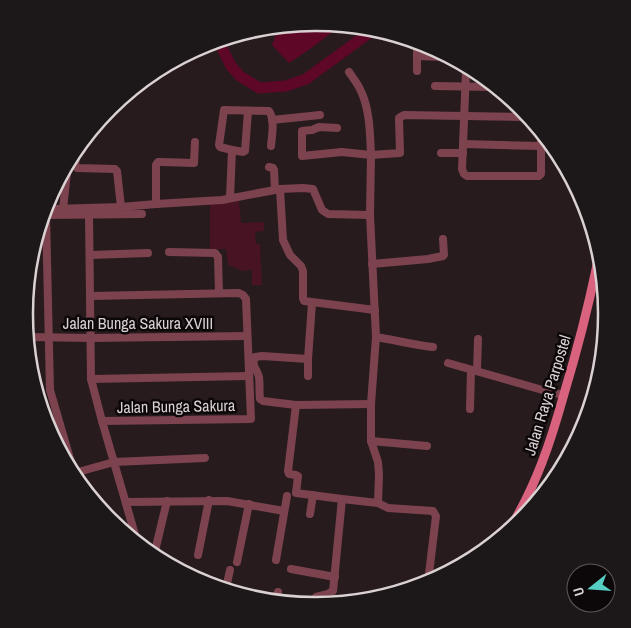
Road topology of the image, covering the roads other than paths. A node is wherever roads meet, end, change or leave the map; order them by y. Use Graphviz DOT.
graph roads {
  1 [pos="417,50"];
  2 [pos="417,56"];
  3 [pos="433,57"];
  4 [pos="417,71"];
  5 [pos="349,72"];
  6 [pos="466,74"];
  7 [pos="435,86"];
  8 [pos="465,87"];
  9 [pos="484,87"];
  10 [pos="248,111"];
  11 [pos="320,115"];
  12 [pos="464,116"];
  13 [pos="518,117"];
  14 [pos="272,120"];
  15 [pos="337,128"];
  16 [pos="195,142"];
  17 [pos="463,144"];
  18 [pos="272,146"];
  19 [pos="541,146"];
  20 [pos="232,150"];
  21 [pos="441,152"];
  22 [pos="463,153"];
  23 [pos="371,155"];
  24 [pos="75,166"];
  25 [pos="268,167"];
  26 [pos="66,182"];
  27 [pos="278,190"];
  28 [pos="230,198"];
  29 [pos="156,204"];
  30 [pos="121,208"];
  31 [pos="53,209"];
  32 [pos="63,209"];
  33 [pos="51,214"];
  34 [pos="142,214"];
  35 [pos="89,215"];
  36 [pos="370,215"];
  37 [pos="46,230"];
  38 [pos="443,239"];
  39 [pos="169,252"];
  40 [pos="148,253"];
  41 [pos="90,255"];
  42 [pos="372,264"];
  43 [pos="595,273"];
  44 [pos="219,293"];
  45 [pos="90,296"];
  46 [pos="312,303"];
  47 [pos="375,310"];
  48 [pos="33,336"];
  49 [pos="247,336"];
  50 [pos="49,337"];
  51 [pos="376,337"];
  52 [pos="91,338"];
  53 [pos="478,339"];
  54 [pos="433,347"];
  55 [pos="308,359"];
  56 [pos="448,363"];
  57 [pos="474,370"];
  58 [pos="248,376"];
  59 [pos="308,376"];
  60 [pos="91,379"];
  61 [pos="564,395"];
  62 [pos="371,404"];
  63 [pos="296,405"];
  64 [pos="470,409"];
  65 [pos="102,420"];
  66 [pos="371,441"];
  67 [pos="426,446"];
  68 [pos="67,447"];
  69 [pos="205,458"];
  70 [pos="114,462"];
  71 [pos="80,471"];
  72 [pos="313,495"];
  73 [pos="287,496"];
  74 [pos="342,499"];
  75 [pos="209,500"];
  76 [pos="528,500"];
  77 [pos="167,501"];
  78 [pos="126,502"];
  79 [pos="378,502"];
  80 [pos="249,504"];
  81 [pos="284,511"];
  82 [pos="310,514"];
  83 [pos="134,531"];
  84 [pos="156,547"];
  85 [pos="198,555"];
  86 [pos="276,560"];
  87 [pos="236,562"];
  88 [pos="291,569"];
  89 [pos="230,570"];
  90 [pos="429,573"];
  91 [pos="335,577"];
  92 [pos="227,583"];
  93 [pos="316,597"];
  1 -- 2 [label="street"];
  2 -- 3 [label="street"];
  2 -- 4 [label="street"];
  5 -- 23 [label="street"];
  6 -- 8 [label="street"];
  7 -- 8 [label="street"];
  8 -- 9 [label="street"];
  8 -- 12 [label="street"];
  10 -- 14 [label="street"];
  10 -- 20 [label="street"];
  10 -- 20 [label="street"];
  11 -- 14 [label="street"];
  12 -- 13 [label="street"];
  12 -- 17 [label="street"];
  12 -- 23 [label="street"];
  14 -- 18 [label="street"];
  15 -- 23 [label="street"];
  16 -- 29 [label="street"];
  17 -- 19 [label="street"];
  17 -- 22 [label="street"];
  19 -- 22 [label="street"];
  20 -- 28 [label="street"];
  21 -- 22 [label="street"];
  23 -- 36 [label="street"];
  24 -- 30 [label="street"];
  25 -- 27 [label="street"];
  26 -- 32 [label="street"];
  27 -- 28 [label="street"];
  27 -- 36 [label="street"];
  27 -- 46 [label="street"];
  28 -- 29 [label="street"];
  29 -- 30 [label="street"];
  30 -- 32 [label="street"];
  31 -- 32 [label="street"];
  33 -- 35 [label="street"];
  34 -- 35 [label="street"];
  35 -- 41 [label="street"];
  36 -- 42 [label="street"];
  37 -- 50 [label="street"];
  38 -- 42 [label="street"];
  39 -- 44 [label="street"];
  40 -- 41 [label="street"];
  41 -- 45 [label="street"];
  42 -- 47 [label="street"];
  43 -- 61 [label="main road, Jalan Raya Parpostel"];
  44 -- 45 [label="street"];
  44 -- 49 [label="street"];
  45 -- 52 [label="street"];
  46 -- 47 [label="street"];
  46 -- 55 [label="street"];
  47 -- 51 [label="street"];
  48 -- 50 [label="street, Jalan Bunga Sakura XVIII"];
  49 -- 52 [label="street, Jalan Bunga Sakura XVIII"];
  49 -- 58 [label="street"];
  50 -- 52 [label="street, Jalan Bunga Sakura XVIII"];
  50 -- 68 [label="street"];
  51 -- 54 [label="street"];
  51 -- 62 [label="street"];
  52 -- 60 [label="street"];
  53 -- 57 [label="street"];
  55 -- 59 [label="street"];
  55 -- 63 [label="street"];
  56 -- 57 [label="street"];
  57 -- 61 [label="street"];
  57 -- 64 [label="street"];
  58 -- 60 [label="street"];
  58 -- 65 [label="street, Jalan Bunga Sakura"];
  60 -- 65 [label="street"];
  61 -- 76 [label="main road, Jalan Raya Parpostel"];
  62 -- 63 [label="street"];
  62 -- 66 [label="street"];
  63 -- 72 [label="street"];
  65 -- 70 [label="street"];
  66 -- 67 [label="street"];
  66 -- 79 [label="street"];
  69 -- 70 [label="street"];
  70 -- 71 [label="street"];
  70 -- 78 [label="street"];
  72 -- 74 [label="street"];
  72 -- 82 [label="street"];
  73 -- 81 [label="street"];
  74 -- 79 [label="street"];
  74 -- 91 [label="street"];
  75 -- 77 [label="street"];
  75 -- 80 [label="street"];
  75 -- 85 [label="street"];
  77 -- 78 [label="street"];
  77 -- 84 [label="street"];
  78 -- 83 [label="street"];
  79 -- 90 [label="street"];
  80 -- 81 [label="street"];
  80 -- 87 [label="street"];
  81 -- 86 [label="street"];
  88 -- 91 [label="street"];
  89 -- 92 [label="street"];
  91 -- 93 [label="street"];
}
